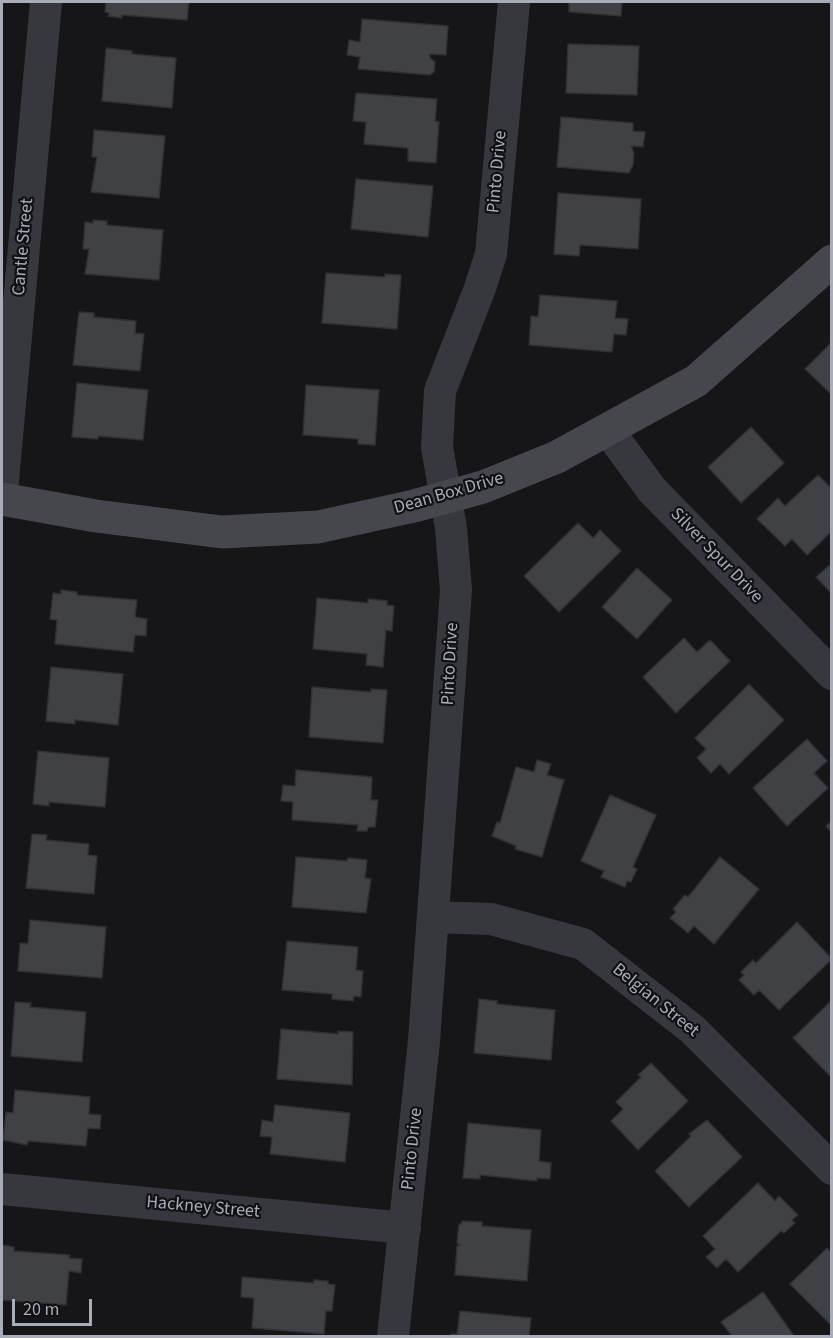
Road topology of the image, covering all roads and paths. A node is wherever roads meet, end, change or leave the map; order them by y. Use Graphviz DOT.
graph roads {
  1 [pos="46,2"];
  2 [pos="514,2"];
  3 [pos="12,258"];
  4 [pos="831,261"];
  5 [pos="608,430"];
  6 [pos="2,492"];
  7 [pos="444,498"];
  8 [pos="2,499"];
  9 [pos="831,674"];
  10 [pos="433,917"];
  11 [pos="831,1169"];
  12 [pos="2,1189"];
  13 [pos="405,1228"];
  14 [pos="393,1336"];
  1 -- 3 [label="street, Cantle Street"];
  2 -- 7 [label="street, Pinto Drive"];
  3 -- 6 [label="street, Cantle Street"];
  4 -- 5 [label="street, Dean Box Drive"];
  5 -- 7 [label="street, Dean Box Drive"];
  5 -- 9 [label="street, Silver Spur Drive"];
  7 -- 8 [label="street, Dean Box Drive"];
  7 -- 10 [label="street, Pinto Drive"];
  10 -- 11 [label="street, Belgian Street"];
  10 -- 13 [label="street, Pinto Drive"];
  12 -- 13 [label="street, Hackney Street"];
  13 -- 14 [label="street, Pinto Drive"];
}
